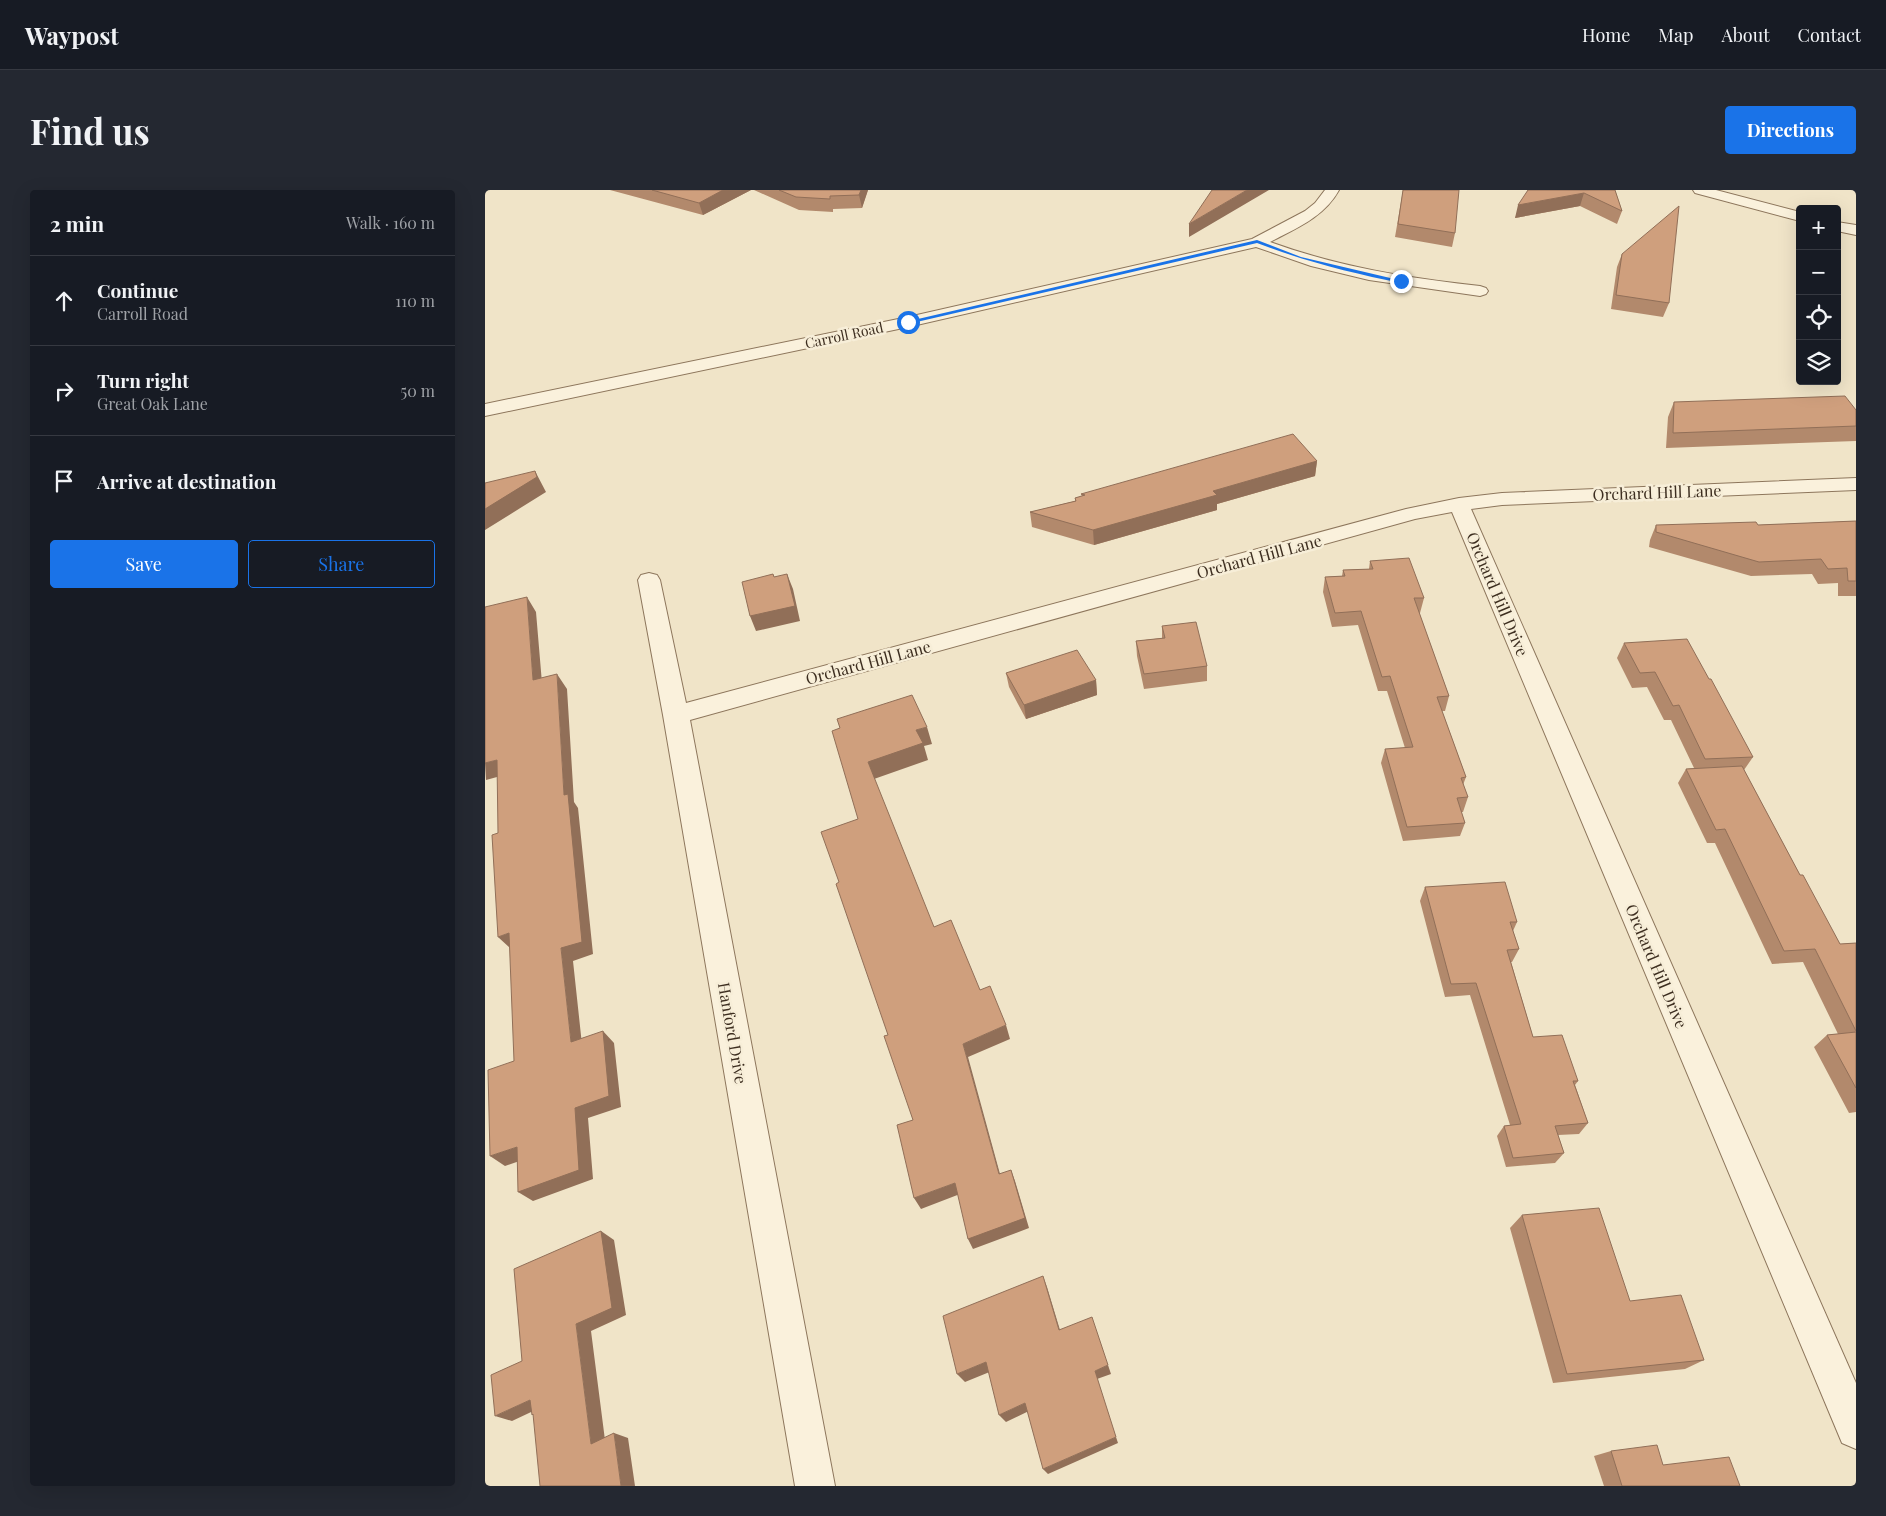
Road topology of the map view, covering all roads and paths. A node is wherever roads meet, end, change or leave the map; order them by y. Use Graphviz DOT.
graph roads {
  1 [pos="1332,190"];
  2 [pos="1700,190"];
  3 [pos="1796,216"];
  4 [pos="1841,227"];
  5 [pos="1856,230"];
  6 [pos="1257,242"];
  7 [pos="1479,291"];
  8 [pos="485,410"];
  9 [pos="1856,484"];
  10 [pos="1459,504"];
  11 [pos="649,580"];
  12 [pos="675,715"];
  13 [pos="1856,1429"];
  14 [pos="815,1486"];
  1 -- 6 [label="street, Carroll Road"];
  2 -- 3 [label="street"];
  4 -- 5 [label="street"];
  6 -- 7 [label="street"];
  6 -- 8 [label="street, Carroll Road"];
  9 -- 10 [label="street, Orchard Hill Lane"];
  10 -- 12 [label="street, Orchard Hill Lane"];
  10 -- 13 [label="street, Orchard Hill Drive"];
  11 -- 12 [label="street, Hanford Drive"];
  12 -- 14 [label="street, Hanford Drive"];
}
